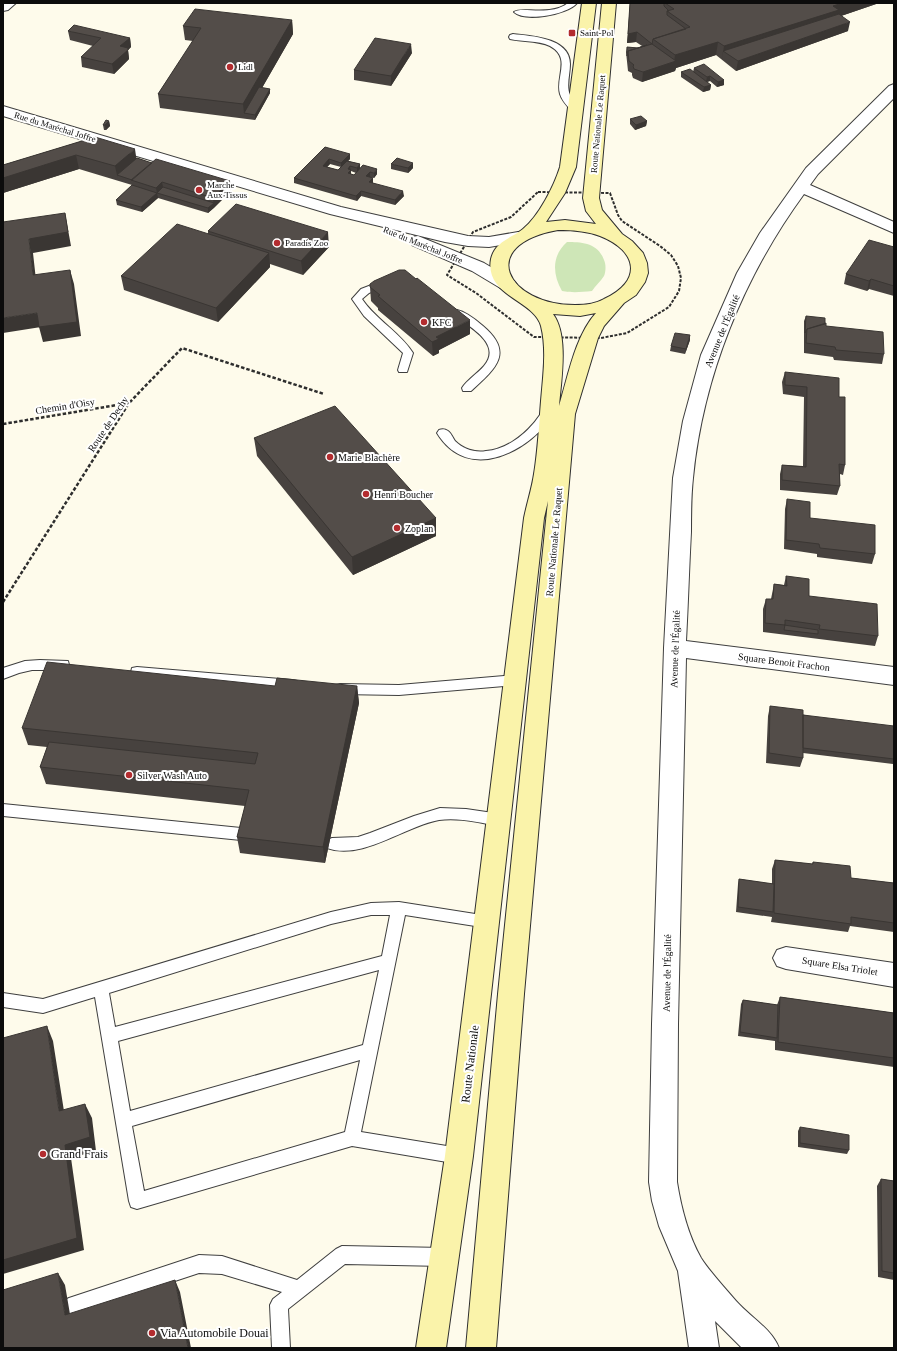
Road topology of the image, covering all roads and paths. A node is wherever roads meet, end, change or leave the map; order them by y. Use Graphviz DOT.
graph roads {
  1 [pos="10,3"];
  2 [pos="573,3"];
  3 [pos="589,3"];
  4 [pos="609,3"];
  5 [pos="3,7"];
  6 [pos="518,12"];
  7 [pos="513,37"];
  8 [pos="894,89"];
  9 [pos="576,110"];
  10 [pos="4,111"];
  11 [pos="599,112"];
  12 [pos="800,186"];
  13 [pos="558,192"];
  14 [pos="591,193"];
  15 [pos="336,211"];
  16 [pos="894,228"];
  17 [pos="524,234"];
  18 [pos="616,237"];
  19 [pos="468,241"];
  20 [pos="458,258"];
  21 [pos="398,279"];
  22 [pos="508,286"];
  23 [pos="618,300"];
  24 [pos="535,304"];
  25 [pos="450,307"];
  26 [pos="553,338"];
  27 [pos="589,338"];
  28 [pos="403,370"];
  29 [pos="467,388"];
  30 [pos="324,394"];
  31 [pos="129,403"];
  32 [pos="550,412"];
  33 [pos="3,424"];
  34 [pos="442,433"];
  35 [pos="3,602"];
  36 [pos="675,648"];
  37 [pos="73,666"];
  38 [pos="128,671"];
  39 [pos="3,674"];
  40 [pos="894,676"];
  41 [pos="516,680"];
  42 [pos="307,686"];
  43 [pos="331,688"];
  44 [pos="505,780"];
  45 [pos="3,810"];
  46 [pos="500,820"];
  47 [pos="242,834"];
  48 [pos="332,844"];
  49 [pos="399,908"];
  50 [pos="488,922"];
  51 [pos="786,958"];
  52 [pos="388,960"];
  53 [pos="894,974"];
  54 [pos="101,989"];
  55 [pos="3,1000"];
  56 [pos="109,1036"];
  57 [pos="370,1050"];
  58 [pos="123,1120"];
  59 [pos="352,1138"];
  60 [pos="459,1156"];
  61 [pos="444,1257"];
  62 [pos="691,1268"];
  63 [pos="300,1289"];
  64 [pos="69,1307"];
  65 [pos="726,1312"];
  66 [pos="281,1348"];
  67 [pos="431,1348"];
  68 [pos="481,1348"];
  69 [pos="704,1348"];
  70 [pos="743,1348"];
  71 [pos="764,1348"];
  1 -- 5 [label="street"];
  2 -- 6 [label="lane"];
  3 -- 9 [label="main road"];
  4 -- 11 [label="main road, Route Nationale Le Raquet"];
  7 -- 9 [label="lane"];
  8 -- 12 [label="street, Avenue de l'Égalité"];
  9 -- 11 [label="main road"];
  9 -- 13 [label="main road"];
  10 -- 15 [label="street, Rue du Maréchal Joffre"];
  11 -- 14 [label="main road, Route Nationale Le Raquet"];
  12 -- 16 [label="street"];
  12 -- 36 [label="street, Avenue de l'Égalité"];
  13 -- 14 [label="path"];
  13 -- 17 [label="main road"];
  13 -- 19 [label="path"];
  14 -- 18 [label="main road, Route Nationale Le Raquet"];
  14 -- 27 [label="path"];
  15 -- 19 [label="street, Rue du Maréchal Joffre"];
  15 -- 20 [label="street, Rue du Maréchal Joffre"];
  17 -- 18 [label="main road"];
  17 -- 19 [label="street, Rue du Maréchal Joffre"];
  17 -- 22 [label="main road"];
  18 -- 23 [label="main road"];
  19 -- 20 [label="path"];
  20 -- 22 [label="street, Rue du Maréchal Joffre"];
  20 -- 26 [label="path"];
  21 -- 28 [label="lane"];
  22 -- 24 [label="main road"];
  23 -- 24 [label="main road"];
  23 -- 27 [label="main road, Route Nationale Le Raquet"];
  24 -- 26 [label="main road, Route Nationale Le Raquet"];
  25 -- 29 [label="lane"];
  26 -- 27 [label="path"];
  26 -- 32 [label="main road, Route Nationale Le Raquet"];
  27 -- 68 [label="main road, Route Nationale Le Raquet"];
  30 -- 31 [label="path, Route de Dechy"];
  31 -- 33 [label="path, Chemin d'Oisy"];
  31 -- 35 [label="path, Route de Dechy"];
  32 -- 34 [label="lane"];
  32 -- 41 [label="main road, Route Nationale Le Raquet"];
  36 -- 40 [label="street, Square Benoit Frachon"];
  36 -- 62 [label="street, Avenue de l'Égalité"];
  37 -- 39 [label="lane"];
  38 -- 42 [label="lane"];
  41 -- 43 [label="lane"];
  41 -- 44 [label="main road, Route Nationale Le Raquet"];
  44 -- 46 [label="main road, Route Nationale"];
  45 -- 47 [label="lane"];
  46 -- 48 [label="lane"];
  46 -- 50 [label="main road, Route Nationale"];
  49 -- 50 [label="lane"];
  49 -- 52 [label="lane"];
  49 -- 54 [label="lane"];
  50 -- 60 [label="main road, Route Nationale"];
  51 -- 53 [label="street, Square Elsa Triolet"];
  52 -- 56 [label="lane"];
  52 -- 57 [label="lane"];
  54 -- 55 [label="lane"];
  54 -- 56 [label="lane"];
  56 -- 58 [label="lane"];
  57 -- 58 [label="lane"];
  57 -- 59 [label="lane"];
  58 -- 59 [label="lane"];
  59 -- 60 [label="lane"];
  60 -- 61 [label="main road, Route Nationale"];
  61 -- 63 [label="lane"];
  61 -- 67 [label="main road, Route Nationale"];
  62 -- 65 [label="street"];
  62 -- 69 [label="street"];
  63 -- 64 [label="lane"];
  63 -- 66 [label="lane"];
  65 -- 70 [label="street"];
  65 -- 71 [label="street"];
}
